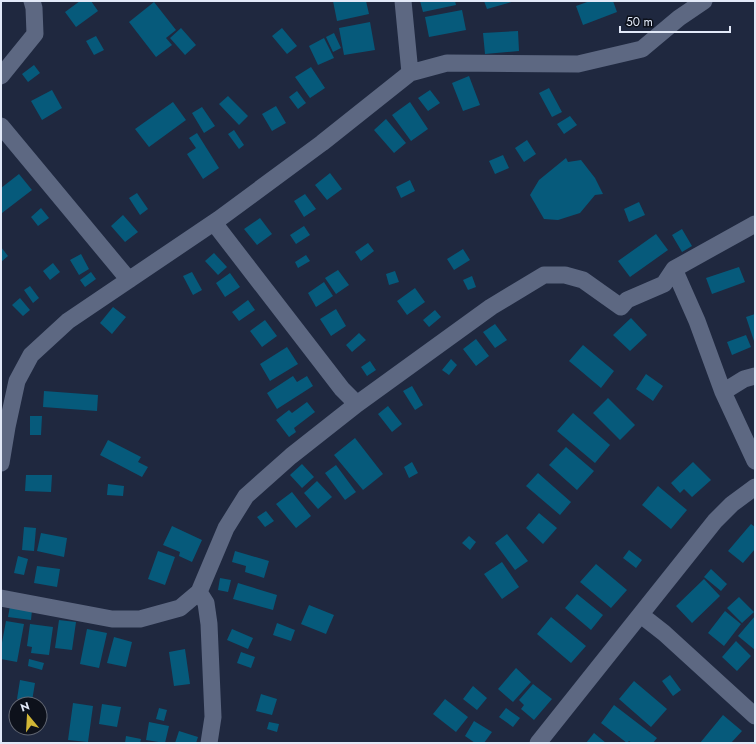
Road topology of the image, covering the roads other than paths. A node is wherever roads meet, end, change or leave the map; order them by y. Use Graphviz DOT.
graph roads {
  1 [pos="32,1"];
  2 [pos="403,1"];
  3 [pos="704,1"];
  4 [pos="410,73"];
  5 [pos="1,76"];
  6 [pos="1,126"];
  7 [pos="214,223"];
  8 [pos="755,224"];
  9 [pos="674,269"];
  10 [pos="129,280"];
  11 [pos="755,376"];
  12 [pos="723,392"];
  13 [pos="358,404"];
  14 [pos="755,461"];
  15 [pos="1,463"];
  16 [pos="755,487"];
  17 [pos="199,592"];
  18 [pos="1,598"];
  19 [pos="641,615"];
  20 [pos="755,716"];
  21 [pos="209,743"];
  22 [pos="538,743"];
  1 -- 5 [label="street"];
  2 -- 4 [label="street"];
  3 -- 4 [label="street"];
  4 -- 7 [label="street"];
  6 -- 10 [label="street"];
  7 -- 10 [label="street"];
  7 -- 13 [label="street"];
  8 -- 9 [label="street"];
  9 -- 12 [label="street"];
  9 -- 13 [label="street"];
  10 -- 15 [label="street"];
  11 -- 12 [label="street"];
  12 -- 14 [label="street"];
  13 -- 17 [label="street"];
  16 -- 19 [label="street"];
  17 -- 18 [label="street"];
  17 -- 21 [label="street"];
  19 -- 20 [label="street"];
  19 -- 22 [label="street"];
}
